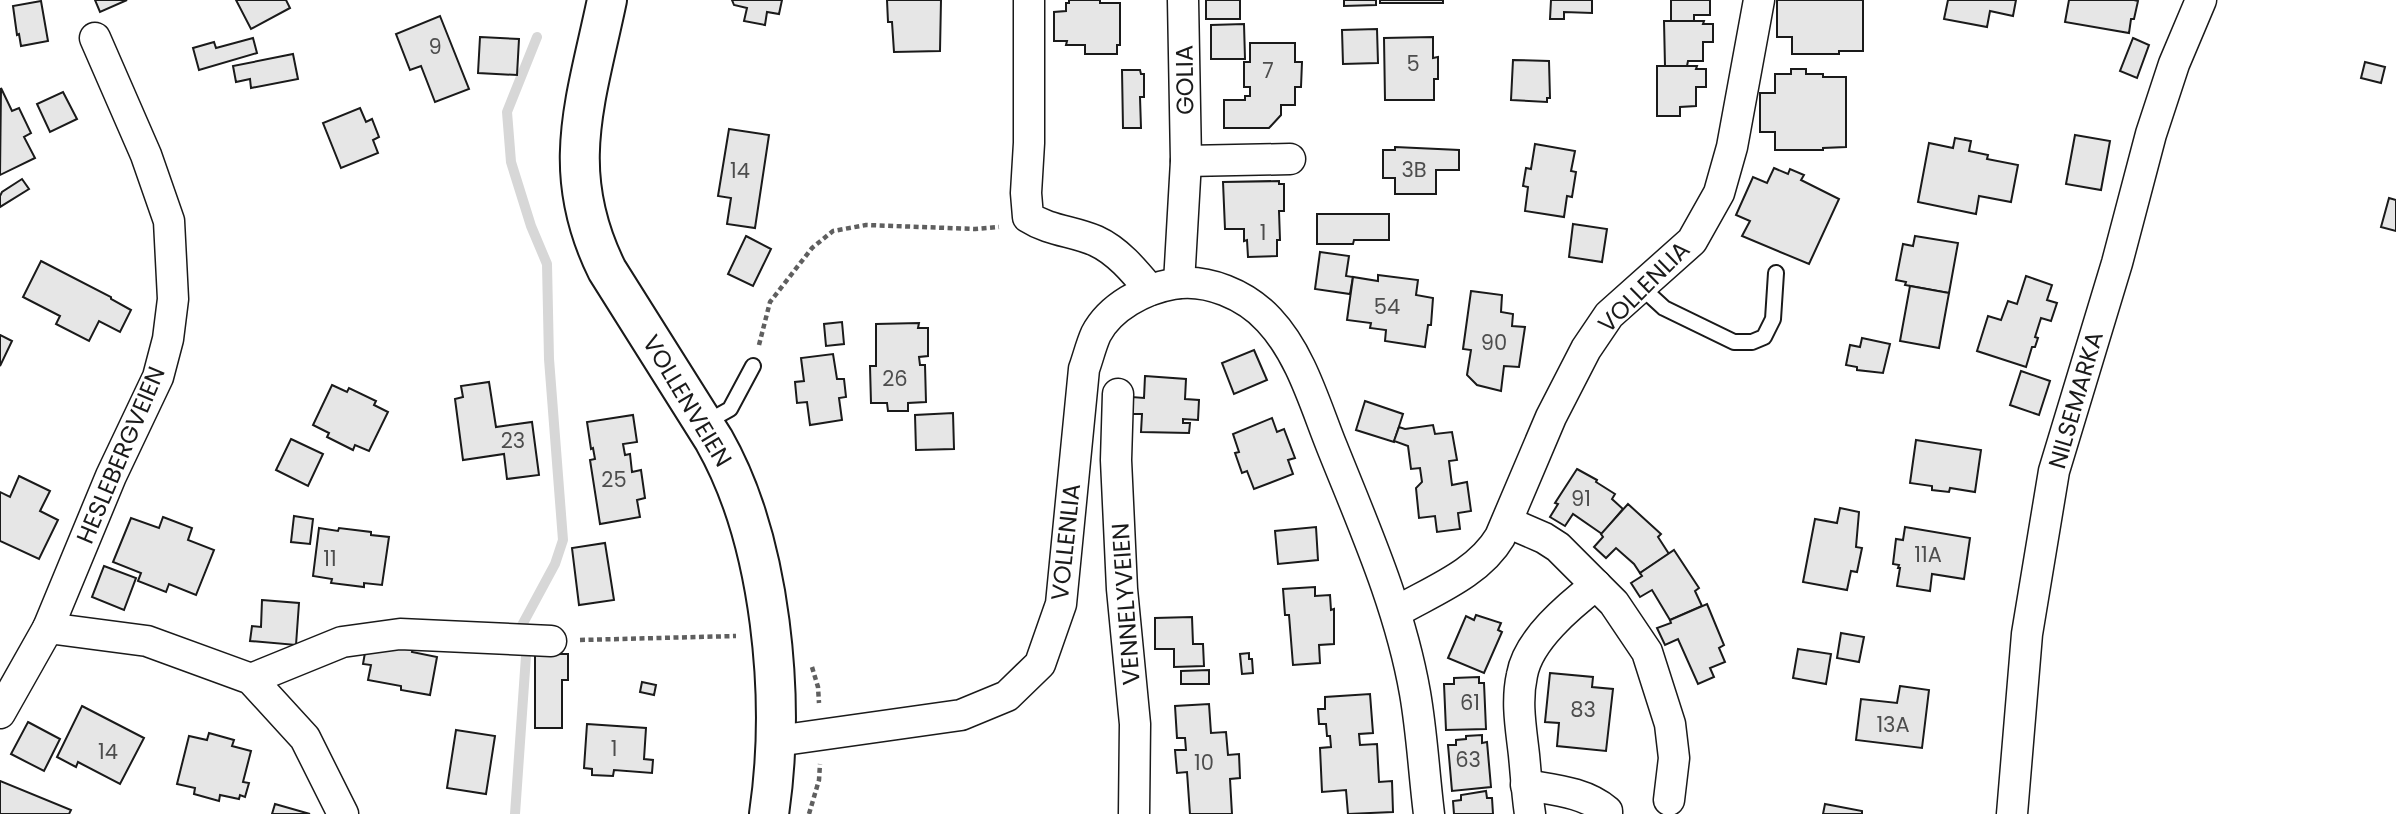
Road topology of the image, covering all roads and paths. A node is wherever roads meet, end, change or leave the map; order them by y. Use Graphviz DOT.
graph roads {
  1 [pos="607,0"];
  2 [pos="1028,0"];
  3 [pos="1184,0"];
  4 [pos="1759,0"];
  5 [pos="2201,0"];
  6 [pos="95,38"];
  7 [pos="1290,159"];
  8 [pos="1186,161"];
  9 [pos="1028,217"];
  10 [pos="1776,273"];
  11 [pos="1179,283"];
  12 [pos="1640,286"];
  13 [pos="1150,290"];
  14 [pos="753,366"];
  15 [pos="1118,394"];
  16 [pos="704,423"];
  17 [pos="1507,523"];
  18 [pos="1595,585"];
  19 [pos="1396,612"];
  20 [pos="48,628"];
  21 [pos="770,635"];
  22 [pos="551,641"];
  23 [pos="251,679"];
  24 [pos="0,713"];
  25 [pos="777,741"];
  26 [pos="1528,799"];
  27 [pos="1669,800"];
  28 [pos="343,814"];
  29 [pos="769,814"];
  30 [pos="1134,814"];
  31 [pos="1429,814"];
  32 [pos="1607,814"];
  33 [pos="2011,814"];
  1 -- 16 [label="main road, VOLLENVEIEN"];
  2 -- 9 [label="street"];
  3 -- 8 [label="street, GOLIA"];
  4 -- 12 [label="street, VOLLENLIA"];
  5 -- 33 [label="street, NILSEMARKA"];
  6 -- 20 [label="street, HESLEBERGVEIEN"];
  7 -- 8 [label="street"];
  8 -- 11 [label="street, GOLIA"];
  9 -- 13 [label="street"];
  9 -- 14 [label="path"];
  10 -- 12 [label="lane"];
  11 -- 13 [label="street, VOLLENLIA"];
  11 -- 19 [label="street, VOLLENLIA"];
  12 -- 17 [label="street, VOLLENLIA"];
  13 -- 25 [label="street, VOLLENLIA"];
  14 -- 16 [label="lane"];
  15 -- 30 [label="street, VENNELYVEIEN"];
  16 -- 21 [label="main road, VOLLENVEIEN"];
  17 -- 18 [label="street"];
  17 -- 19 [label="street, VOLLENLIA"];
  18 -- 26 [label="street"];
  18 -- 27 [label="street"];
  19 -- 31 [label="street, VOLLENLIA"];
  20 -- 23 [label="street"];
  20 -- 24 [label="street, HESLEBERGVEIEN"];
  21 -- 22 [label="path"];
  21 -- 25 [label="main road, VOLLENVEIEN"];
  22 -- 23 [label="street"];
  23 -- 28 [label="street"];
  25 -- 29 [label="main road, VOLLENVEIEN"];
  26 -- 32 [label="street"];
}
